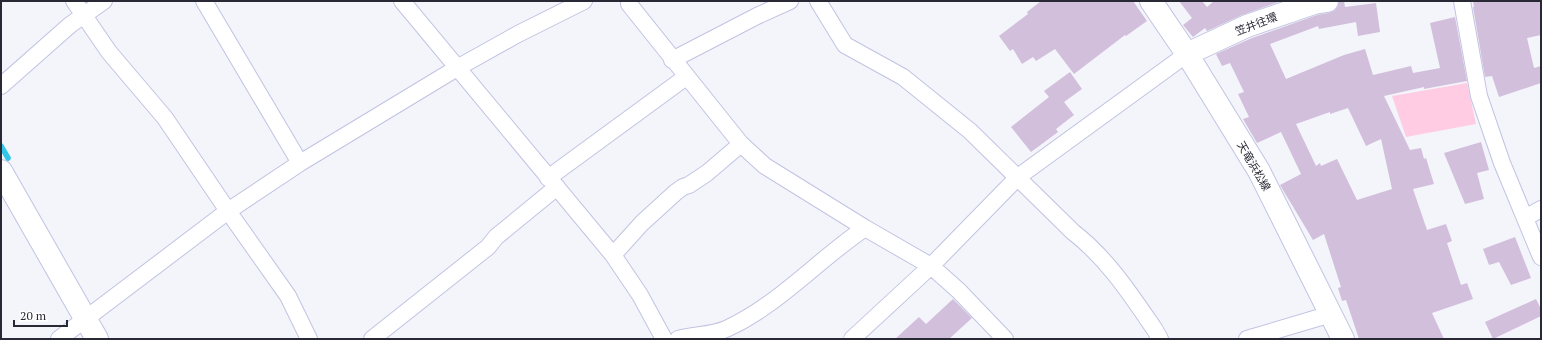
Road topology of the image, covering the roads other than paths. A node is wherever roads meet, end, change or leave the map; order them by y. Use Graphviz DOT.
graph roads {
  1 [pos="74,1"];
  2 [pos="104,1"];
  3 [pos="204,1"];
  4 [pos="402,1"];
  5 [pos="584,1"];
  6 [pos="629,1"];
  7 [pos="790,1"];
  8 [pos="818,1"];
  9 [pos="1151,1"];
  10 [pos="1327,1"];
  11 [pos="1462,1"];
  12 [pos="84,16"];
  13 [pos="1187,54"];
  14 [pos="672,60"];
  15 [pos="457,68"];
  16 [pos="686,77"];
  17 [pos="1,86"];
  18 [pos="741,144"];
  19 [pos="300,163"];
  20 [pos="1,171"];
  21 [pos="1018,177"];
  22 [pos="552,182"];
  23 [pos="1541,210"];
  24 [pos="228,211"];
  25 [pos="1525,218"];
  26 [pos="864,228"];
  27 [pos="613,255"];
  28 [pos="1541,257"];
  29 [pos="931,266"];
  30 [pos="1331,314"];
  31 [pos="86,319"];
  32 [pos="59,339"];
  33 [pos="98,339"];
  34 [pos="309,339"];
  35 [pos="372,339"];
  36 [pos="664,339"];
  37 [pos="678,339"];
  38 [pos="852,339"];
  39 [pos="1005,339"];
  40 [pos="1160,339"];
  41 [pos="1247,339"];
  42 [pos="1343,339"];
  1 -- 12 [label="street"];
  2 -- 12 [label="street"];
  3 -- 19 [label="street"];
  4 -- 15 [label="street"];
  5 -- 15 [label="street"];
  6 -- 14 [label="street"];
  7 -- 14 [label="street"];
  8 -- 21 [label="street"];
  9 -- 13 [label="main road, 天竜浜松線"];
  10 -- 13 [label="main road, 笠井往環"];
  11 -- 25 [label="street"];
  12 -- 17 [label="street"];
  12 -- 24 [label="street"];
  13 -- 21 [label="street"];
  13 -- 30 [label="main road, 天竜浜松線"];
  14 -- 16 [label="street"];
  15 -- 19 [label="street"];
  15 -- 22 [label="street"];
  16 -- 18 [label="street"];
  16 -- 22 [label="street"];
  18 -- 26 [label="street"];
  18 -- 27 [label="street"];
  19 -- 24 [label="street"];
  20 -- 31 [label="main road"];
  21 -- 29 [label="street"];
  21 -- 40 [label="street"];
  22 -- 27 [label="street"];
  22 -- 35 [label="street"];
  23 -- 25 [label="street"];
  24 -- 31 [label="street"];
  24 -- 34 [label="street"];
  25 -- 28 [label="street"];
  26 -- 29 [label="street"];
  26 -- 37 [label="street"];
  27 -- 36 [label="street"];
  29 -- 38 [label="street"];
  29 -- 39 [label="street"];
  30 -- 41 [label="street"];
  30 -- 42 [label="main road, 天竜浜松線"];
  31 -- 32 [label="street"];
  31 -- 33 [label="main road"];
}
